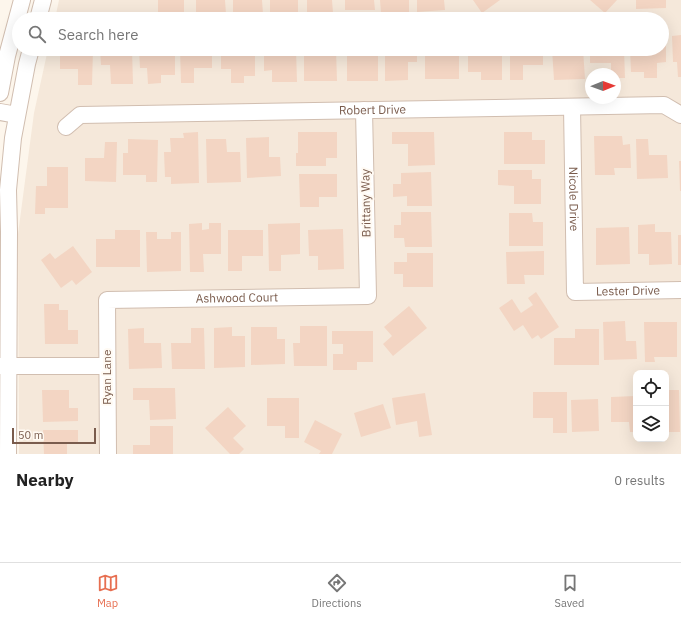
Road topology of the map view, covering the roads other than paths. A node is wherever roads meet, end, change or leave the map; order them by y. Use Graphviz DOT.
graph roads {
  1 [pos="22,0"];
  2 [pos="43,0"];
  3 [pos="19,12"];
  4 [pos="40,12"];
  5 [pos="12,37"];
  6 [pos="29,56"];
  7 [pos="0,93"];
  8 [pos="572,107"];
  9 [pos="364,110"];
  10 [pos="0,112"];
  11 [pos="17,115"];
  12 [pos="681,115"];
  13 [pos="66,127"];
  14 [pos="681,290"];
  15 [pos="575,292"];
  16 [pos="368,296"];
  17 [pos="107,300"];
  18 [pos="4,366"];
  19 [pos="107,366"];
  20 [pos="8,454"];
  21 [pos="108,454"];
  1 -- 3 [label="street"];
  2 -- 4 [label="street"];
  5 -- 7 [label="street"];
  6 -- 11 [label="street"];
  8 -- 9 [label="street, Robert Drive"];
  8 -- 12 [label="street, Robert Drive"];
  8 -- 15 [label="street, Nicole Drive"];
  9 -- 13 [label="street, Robert Drive"];
  9 -- 16 [label="street, Brittany Way"];
  10 -- 11 [label="street"];
  11 -- 18 [label="street"];
  14 -- 15 [label="street, Lester Drive"];
  16 -- 17 [label="street, Ashwood Court"];
  17 -- 19 [label="street, Ryan Lane"];
  18 -- 19 [label="street"];
  18 -- 20 [label="street"];
  19 -- 21 [label="street, Ryan Lane"];
}
